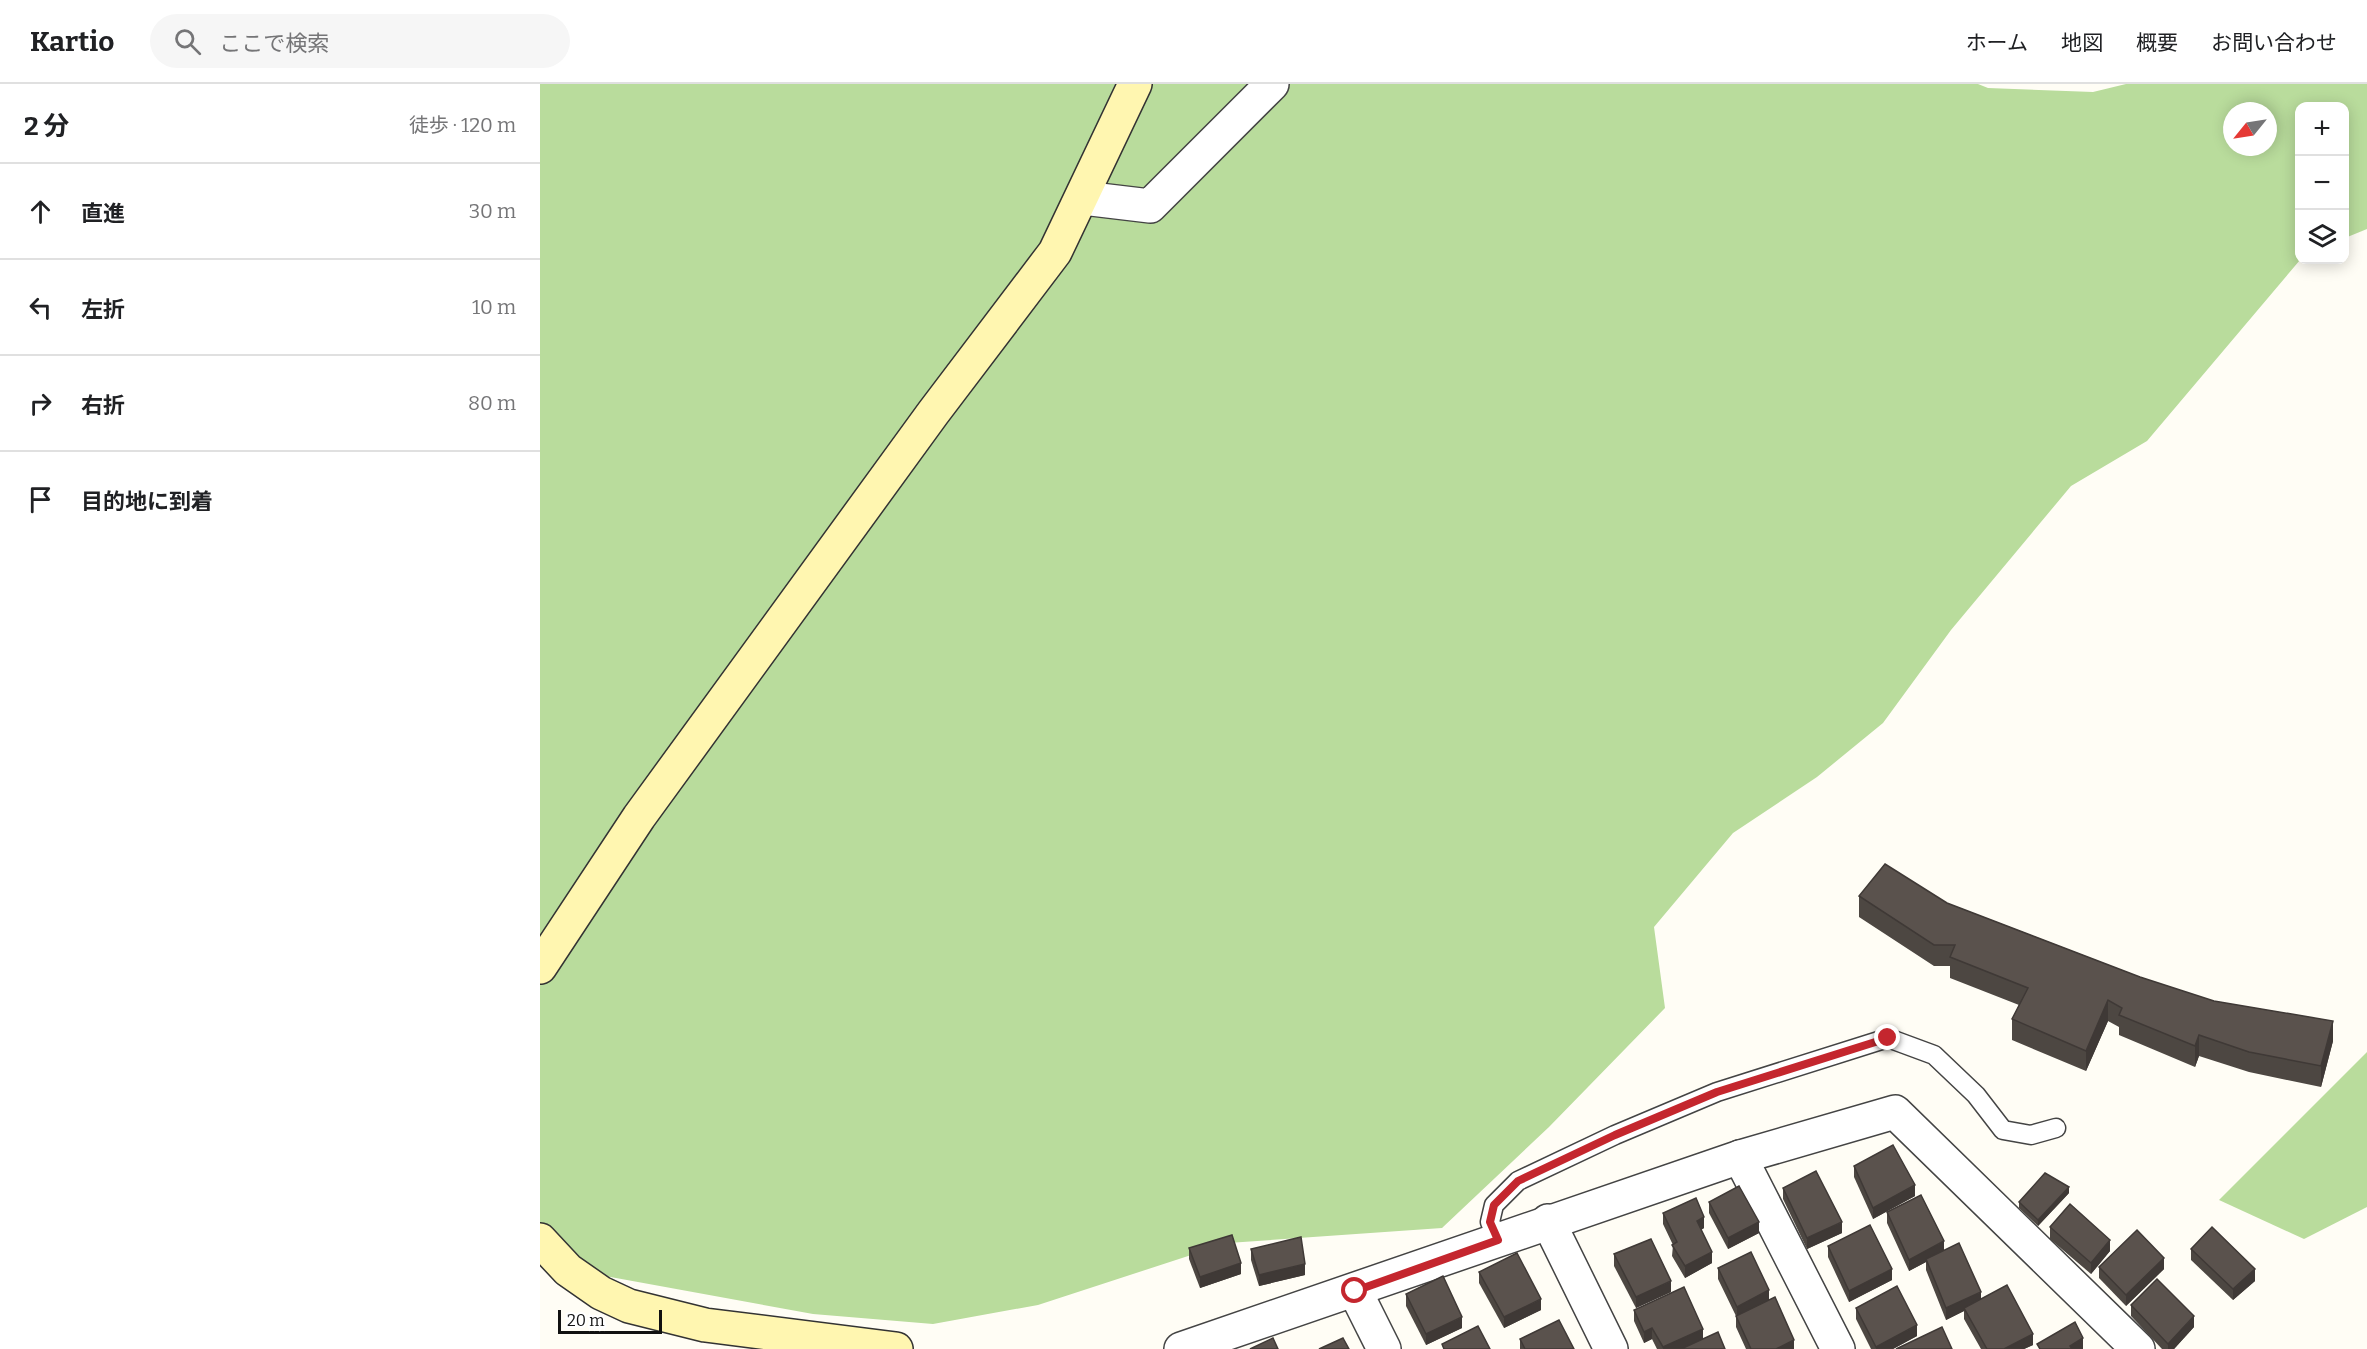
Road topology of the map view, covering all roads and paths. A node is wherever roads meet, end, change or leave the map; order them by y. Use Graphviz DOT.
graph roads {
  1 [pos="1135,84"];
  2 [pos="1272,84"];
  3 [pos="1083,198"];
  4 [pos="540,967"];
  5 [pos="2056,1128"];
  6 [pos="1740,1157"];
  7 [pos="1548,1221"];
  8 [pos="540,1240"];
  9 [pos="1498,1240"];
  10 [pos="1355,1291"];
  11 [pos="896,1349"];
  12 [pos="1181,1349"];
  13 [pos="1384,1349"];
  14 [pos="1611,1349"];
  15 [pos="1838,1349"];
  16 [pos="2138,1349"];
  1 -- 3 [label="street"];
  2 -- 3 [label="street"];
  3 -- 4 [label="street"];
  5 -- 9 [label="lane"];
  6 -- 7 [label="street"];
  6 -- 15 [label="street"];
  6 -- 16 [label="street"];
  7 -- 9 [label="street"];
  7 -- 14 [label="street"];
  8 -- 11 [label="street"];
  9 -- 10 [label="street"];
  10 -- 12 [label="street"];
  10 -- 13 [label="street"];
}
